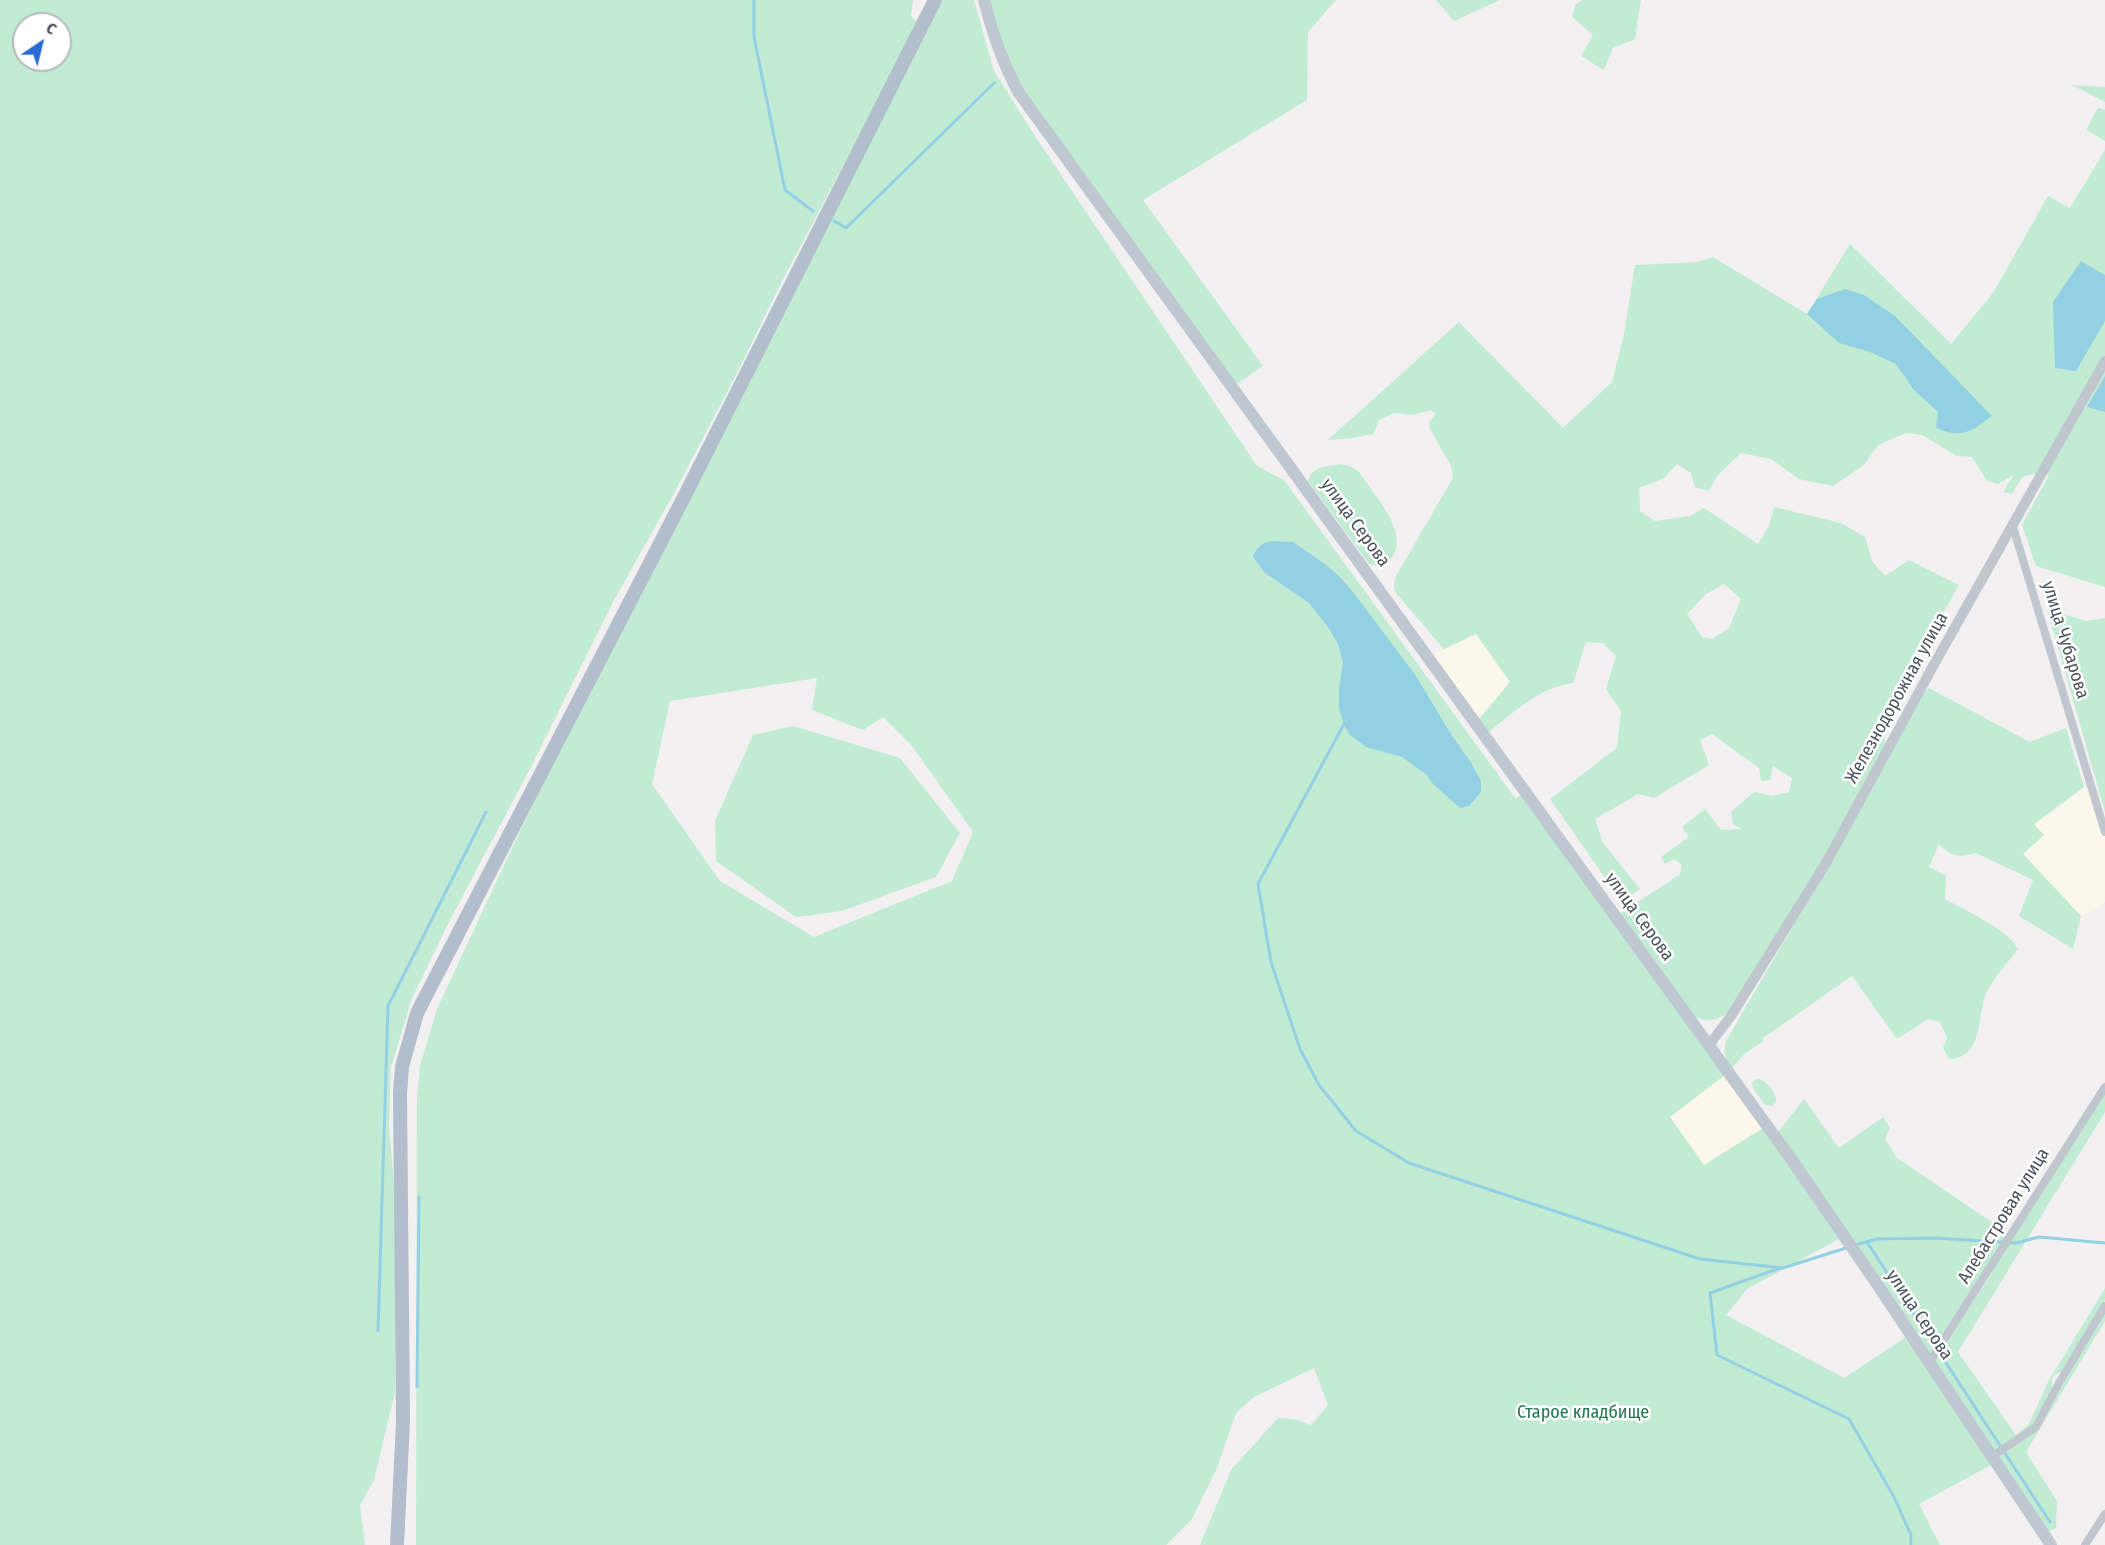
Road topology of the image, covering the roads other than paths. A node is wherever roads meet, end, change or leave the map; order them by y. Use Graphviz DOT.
graph roads {
  1 [pos="935,0"];
  2 [pos="984,0"];
  3 [pos="2105,361"];
  4 [pos="2013,527"];
  5 [pos="2105,832"];
  6 [pos="1709,1045"];
  7 [pos="2105,1087"];
  8 [pos="2105,1306"];
  9 [pos="1929,1363"];
  10 [pos="1991,1457"];
  11 [pos="2105,1514"];
  12 [pos="397,1545"];
  13 [pos="2051,1545"];
  14 [pos="2085,1545"];
  1 -- 12 [label="main road"];
  2 -- 6 [label="main road, улица Серова"];
  3 -- 4 [label="street, Железнодорожная улица"];
  4 -- 5 [label="street, улица Чубарова"];
  4 -- 6 [label="street, Железнодорожная улица"];
  6 -- 9 [label="main road, улица Серова"];
  7 -- 9 [label="street, Алебастровая улица"];
  8 -- 10 [label="street"];
  9 -- 10 [label="main road, улица Серова"];
  10 -- 13 [label="main road, улица Серова"];
  11 -- 14 [label="street"];
}
